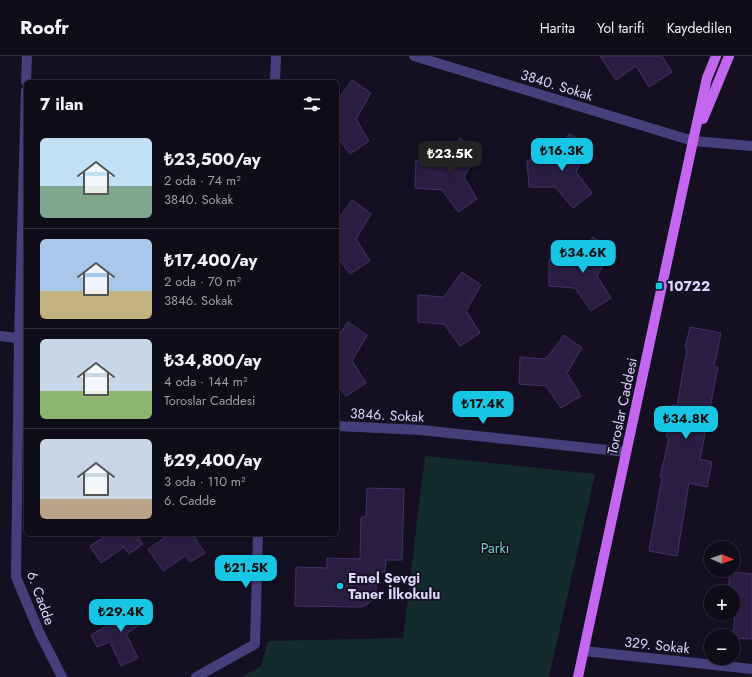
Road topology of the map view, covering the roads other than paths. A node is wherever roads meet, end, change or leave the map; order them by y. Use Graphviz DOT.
graph roads {
  1 [pos="27,56"];
  2 [pos="276,56"];
  3 [pos="414,56"];
  4 [pos="716,56"];
  5 [pos="729,56"];
  6 [pos="26,80"];
  7 [pos="275,80"];
  8 [pos="693,140"];
  9 [pos="752,146"];
  10 [pos="24,214"];
  11 [pos="0,336"];
  12 [pos="22,338"];
  13 [pos="339,426"];
  14 [pos="626,452"];
  15 [pos="258,536"];
  16 [pos="584,651"];
  17 [pos="752,669"];
  18 [pos="62,677"];
  19 [pos="196,677"];
  20 [pos="578,677"];
  1 -- 6 [label="street"];
  2 -- 7 [label="street"];
  3 -- 8 [label="street, 3840. Sokak"];
  4 -- 8 [label="main road, Toroslar Caddesi"];
  5 -- 8 [label="main road, Toroslar Caddesi"];
  8 -- 9 [label="street, 3840. Sokak"];
  8 -- 14 [label="main road, Toroslar Caddesi"];
  10 -- 12 [label="street, 6. Cadde"];
  11 -- 12 [label="street"];
  12 -- 18 [label="street, 6. Cadde"];
  13 -- 14 [label="street, 3846. Sokak"];
  14 -- 16 [label="main road, Toroslar Caddesi"];
  15 -- 19 [label="street"];
  16 -- 17 [label="street, 329. Sokak"];
  16 -- 20 [label="main road, Toroslar Caddesi"];
}
